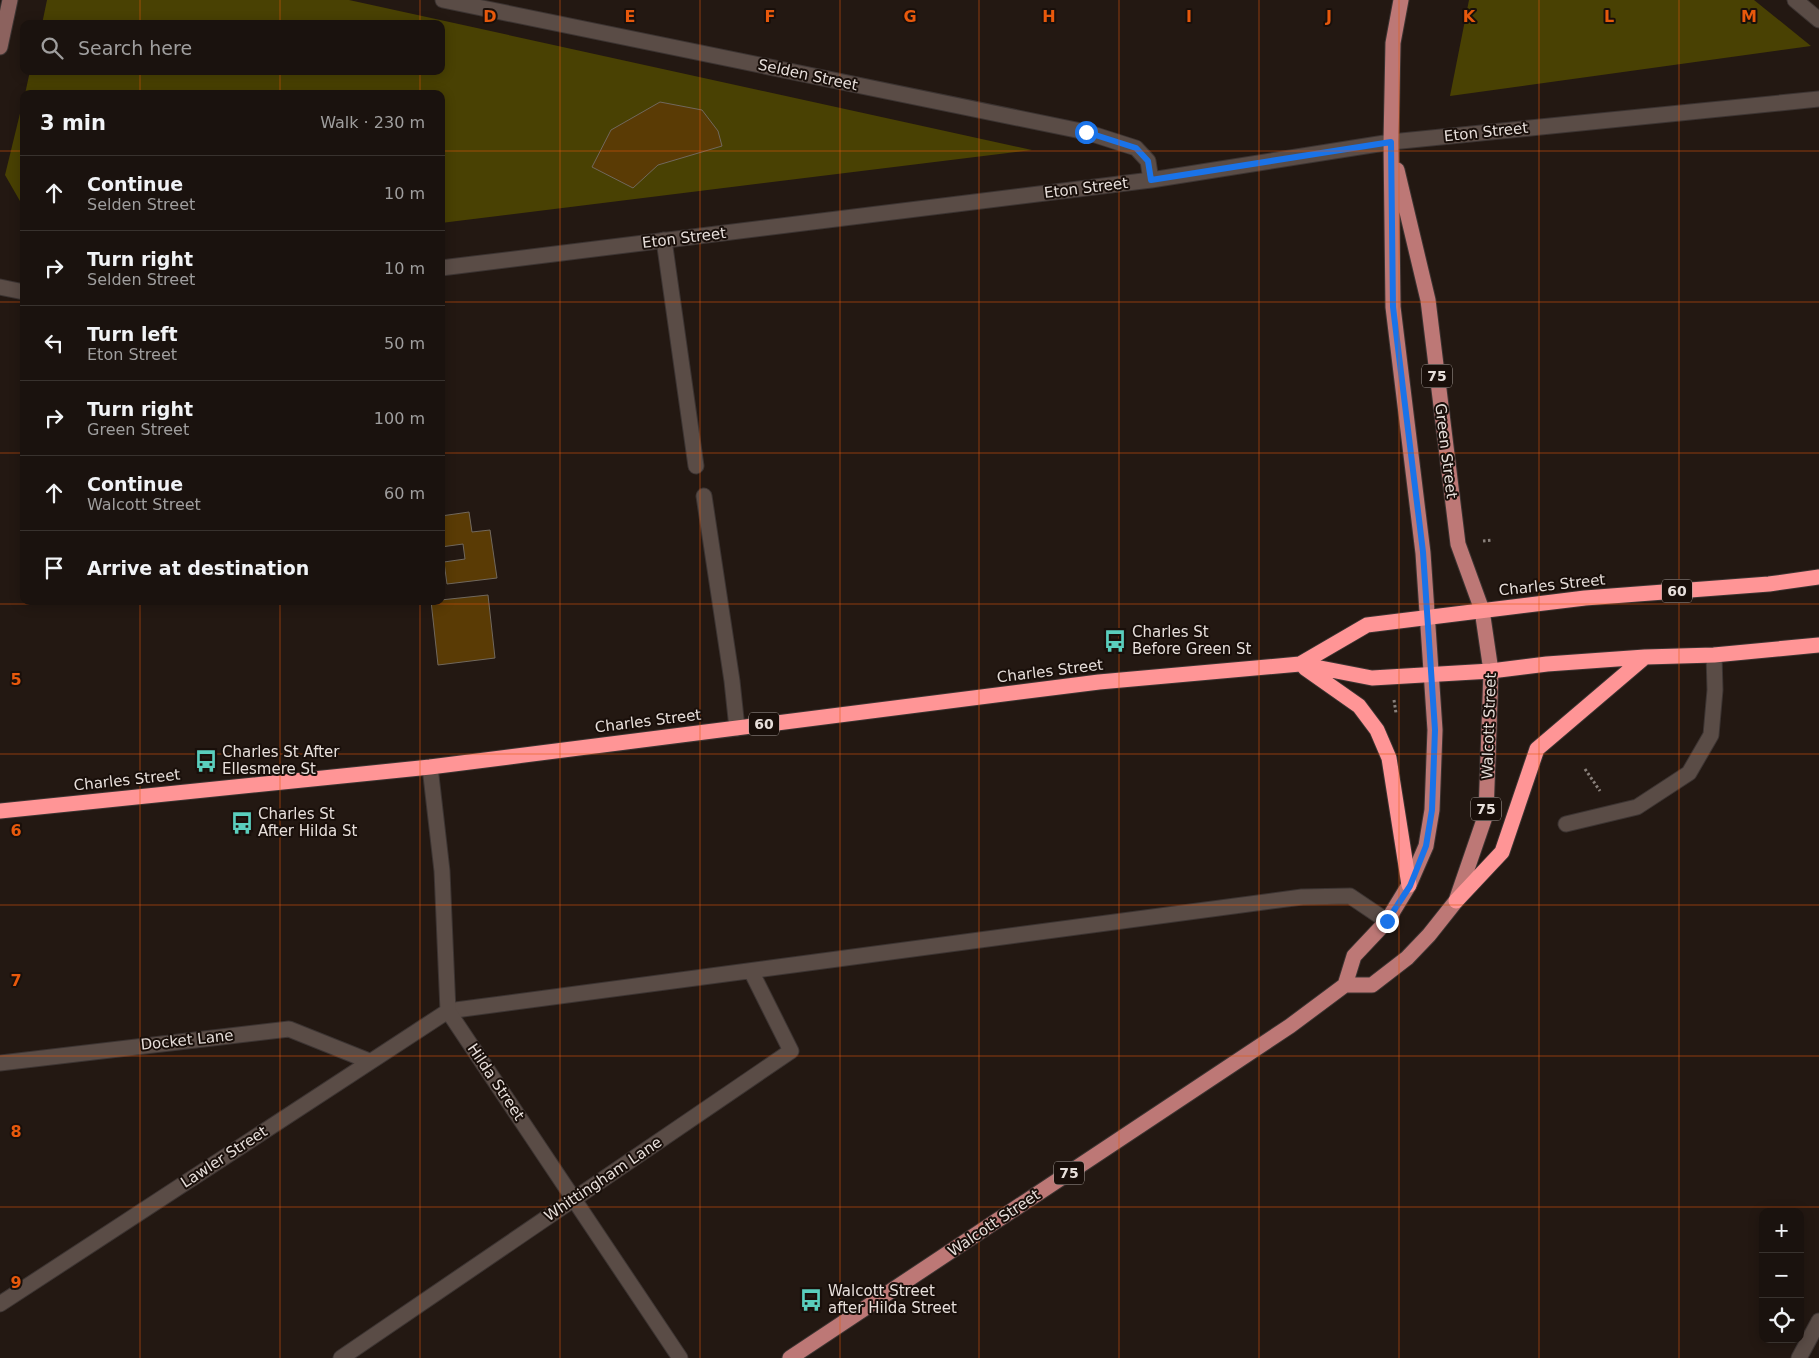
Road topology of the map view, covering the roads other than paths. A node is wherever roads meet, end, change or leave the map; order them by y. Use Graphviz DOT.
graph roads {
  1 [pos="10,0"];
  2 [pos="443,0"];
  3 [pos="1402,0"];
  4 [pos="1795,0"];
  5 [pos="1819,20"];
  6 [pos="0,47"];
  7 [pos="1819,99"];
  8 [pos="1391,142"];
  9 [pos="1151,180"];
  10 [pos="664,240"];
  11 [pos="445,267"];
  12 [pos="0,287"];
  13 [pos="20,291"];
  14 [pos="696,466"];
  15 [pos="704,496"];
  16 [pos="1819,578"];
  17 [pos="1482,610"];
  18 [pos="1427,618"];
  19 [pos="1819,645"];
  20 [pos="1714,654"];
  21 [pos="1645,657"];
  22 [pos="1300,664"];
  23 [pos="1491,671"];
  24 [pos="1431,674"];
  25 [pos="737,728"];
  26 [pos="430,766"];
  27 [pos="0,811"];
  28 [pos="1566,824"];
  29 [pos="1410,886"];
  30 [pos="1456,901"];
  31 [pos="1387,921"];
  32 [pos="751,971"];
  33 [pos="1345,985"];
  34 [pos="448,1011"];
  35 [pos="369,1062"];
  36 [pos="0,1063"];
  37 [pos="574,1199"];
  38 [pos="0,1304"];
  39 [pos="1819,1321"];
  40 [pos="341,1358"];
  41 [pos="680,1358"];
  42 [pos="790,1358"];
  43 [pos="1799,1358"];
  1 -- 6 [label="main road"];
  2 -- 9 [label="street, Selden Street"];
  3 -- 8 [label="main road, Green Street / 75"];
  4 -- 5 [label="street"];
  7 -- 8 [label="street, Eton Street"];
  8 -- 9 [label="street, Eton Street"];
  8 -- 17 [label="main road, Green Street / 75"];
  8 -- 18 [label="main road, Green Street / 75"];
  9 -- 10 [label="street, Eton Street"];
  10 -- 11 [label="street, Eton Street"];
  10 -- 14 [label="street"];
  12 -- 13 [label="street"];
  15 -- 25 [label="street"];
  16 -- 17 [label="highway, Charles Street / 60"];
  17 -- 18 [label="highway, Charles Street / 60"];
  17 -- 23 [label="main road, Walcott Street / 75"];
  18 -- 22 [label="highway, Charles Street / 60"];
  18 -- 24 [label="main road, 75"];
  19 -- 20 [label="highway, Charles Street / 60"];
  20 -- 21 [label="highway, Charles Street / 60"];
  20 -- 28 [label="street"];
  21 -- 23 [label="highway, Charles Street / 60"];
  21 -- 30 [label="highway"];
  22 -- 24 [label="highway, Charles Street / 60"];
  22 -- 25 [label="highway, Charles Street / 60"];
  22 -- 29 [label="highway"];
  23 -- 24 [label="highway, Charles Street / 60"];
  23 -- 30 [label="main road, Walcott Street / 75"];
  24 -- 29 [label="main road, 75"];
  25 -- 26 [label="highway, Charles Street / 60"];
  26 -- 27 [label="highway, Charles Street / 60"];
  26 -- 34 [label="street"];
  29 -- 31 [label="main road, 75"];
  30 -- 33 [label="main road, Walcott Street / 75"];
  31 -- 32 [label="street"];
  31 -- 33 [label="main road, 75"];
  32 -- 34 [label="street"];
  32 -- 37 [label="street, Whittingham Lane"];
  33 -- 42 [label="main road, Walcott Street / 75"];
  34 -- 35 [label="street, Lawler Street"];
  34 -- 37 [label="street, Hilda Street"];
  35 -- 36 [label="street, Docket Lane"];
  35 -- 38 [label="street, Lawler Street"];
  37 -- 40 [label="street, Whittingham Lane"];
  37 -- 41 [label="street, Hilda Street"];
  39 -- 43 [label="street"];
}
